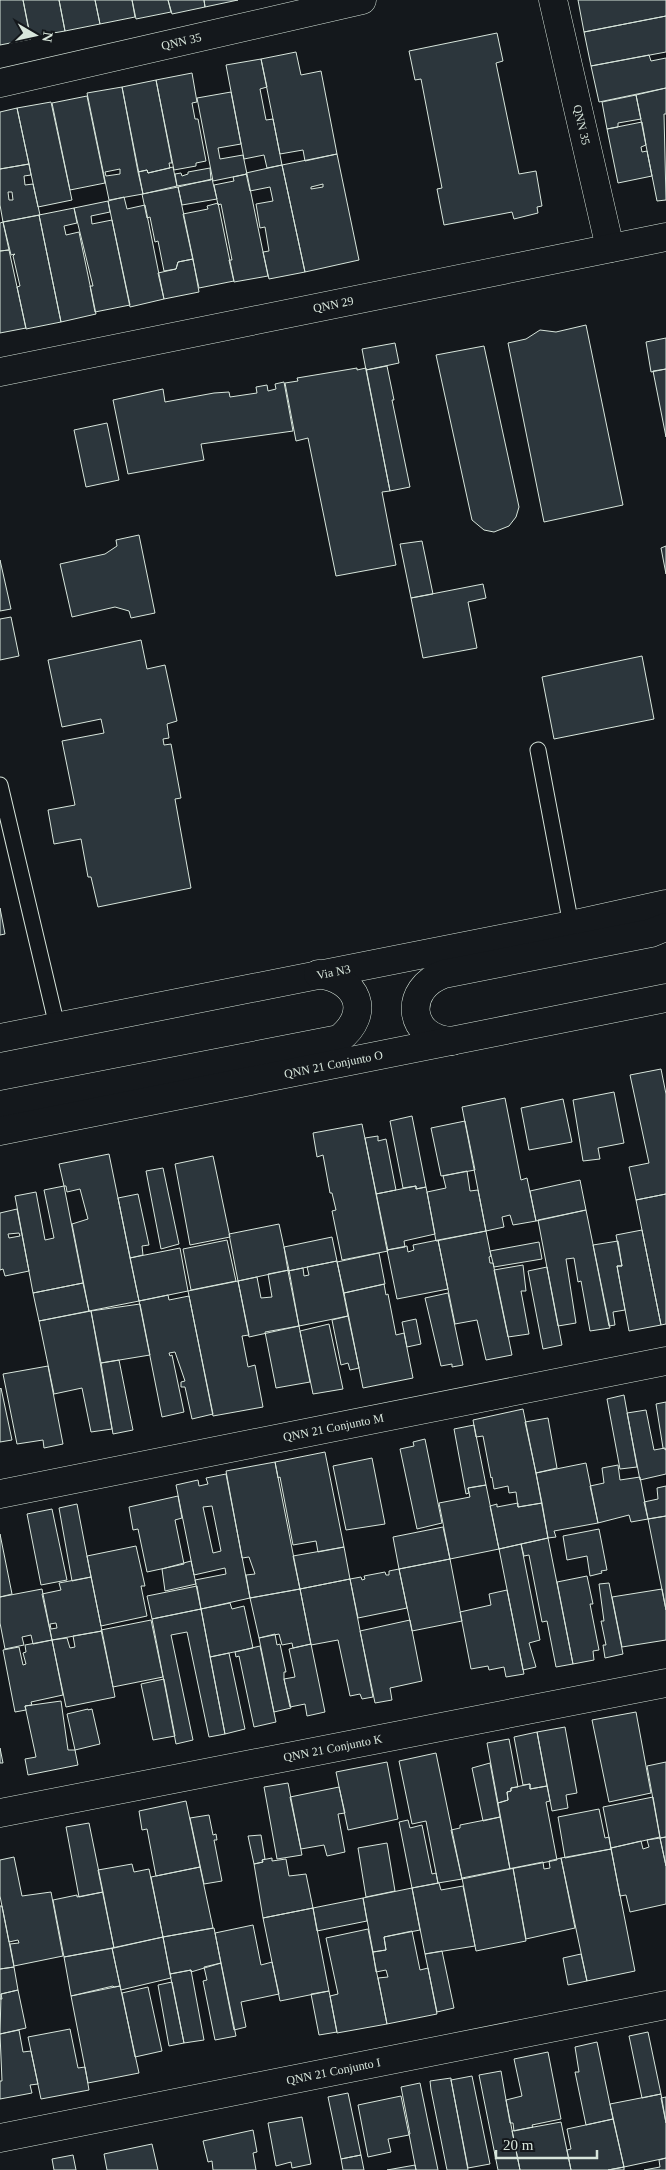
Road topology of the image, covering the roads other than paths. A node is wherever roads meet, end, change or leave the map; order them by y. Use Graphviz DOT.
graph roads {
  1 [pos="362,0"];
  2 [pos="553,0"];
  3 [pos="0,83"];
  4 [pos="666,237"];
  5 [pos="610,248"];
  6 [pos="0,372"];
  7 [pos="538,750"];
  8 [pos="0,786"];
  9 [pos="666,904"];
  10 [pos="571,925"];
  11 [pos="666,927"];
  12 [pos="318,974"];
  13 [pos="666,998"];
  14 [pos="57,1026"];
  15 [pos="0,1038"];
  16 [pos="452,1041"];
  17 [pos="0,1106"];
  18 [pos="0,1131"];
  19 [pos="666,1362"];
  20 [pos="0,1494"];
  21 [pos="666,1683"];
  22 [pos="0,1813"];
  23 [pos="666,2005"];
  24 [pos="0,2138"];
  1 -- 3 [label="street, QNN 35"];
  2 -- 5 [label="street, QNN 35"];
  4 -- 5 [label="street, QNN 29"];
  5 -- 6 [label="street, QNN 29"];
  7 -- 10 [label="lane"];
  8 -- 14 [label="lane"];
  9 -- 10 [label="street, Via N3"];
  10 -- 12 [label="street, Via N3"];
  11 -- 16 [label="street"];
  12 -- 14 [label="street, Via N3"];
  12 -- 17 [label="street"];
  13 -- 16 [label="street, QNN 21 Conjunto O"];
  14 -- 15 [label="street, Via N3"];
  16 -- 18 [label="street, QNN 21 Conjunto O"];
  19 -- 20 [label="street, QNN 21 Conjunto M"];
  21 -- 22 [label="street, QNN 21 Conjunto K"];
  23 -- 24 [label="street, QNN 21 Conjunto I"];
}
